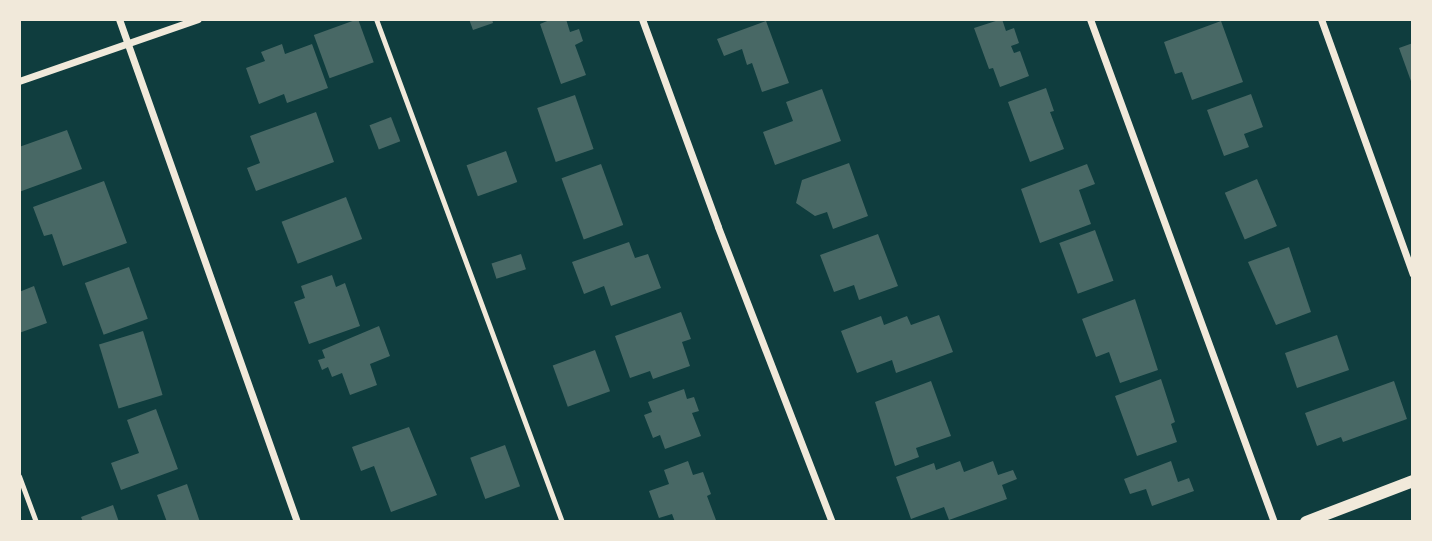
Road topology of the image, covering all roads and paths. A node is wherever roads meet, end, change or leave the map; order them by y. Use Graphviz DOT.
graph roads {
  1 [pos="119,19"];
  2 [pos="198,19"];
  3 [pos="376,19"];
  4 [pos="642,19"];
  5 [pos="1090,19"];
  6 [pos="1321,19"];
  7 [pos="128,44"];
  8 [pos="19,81"];
  9 [pos="1413,274"];
  10 [pos="19,476"];
  11 [pos="1413,481"];
  12 [pos="36,522"];
  13 [pos="297,522"];
  14 [pos="562,522"];
  15 [pos="832,522"];
  16 [pos="1273,522"];
  17 [pos="1306,522"];
  1 -- 7 [label="street"];
  2 -- 7 [label="street"];
  3 -- 14 [label="lane"];
  4 -- 15 [label="street"];
  5 -- 16 [label="street"];
  6 -- 9 [label="street"];
  7 -- 8 [label="street"];
  7 -- 13 [label="street"];
  10 -- 12 [label="lane"];
  11 -- 17 [label="street"];
}
